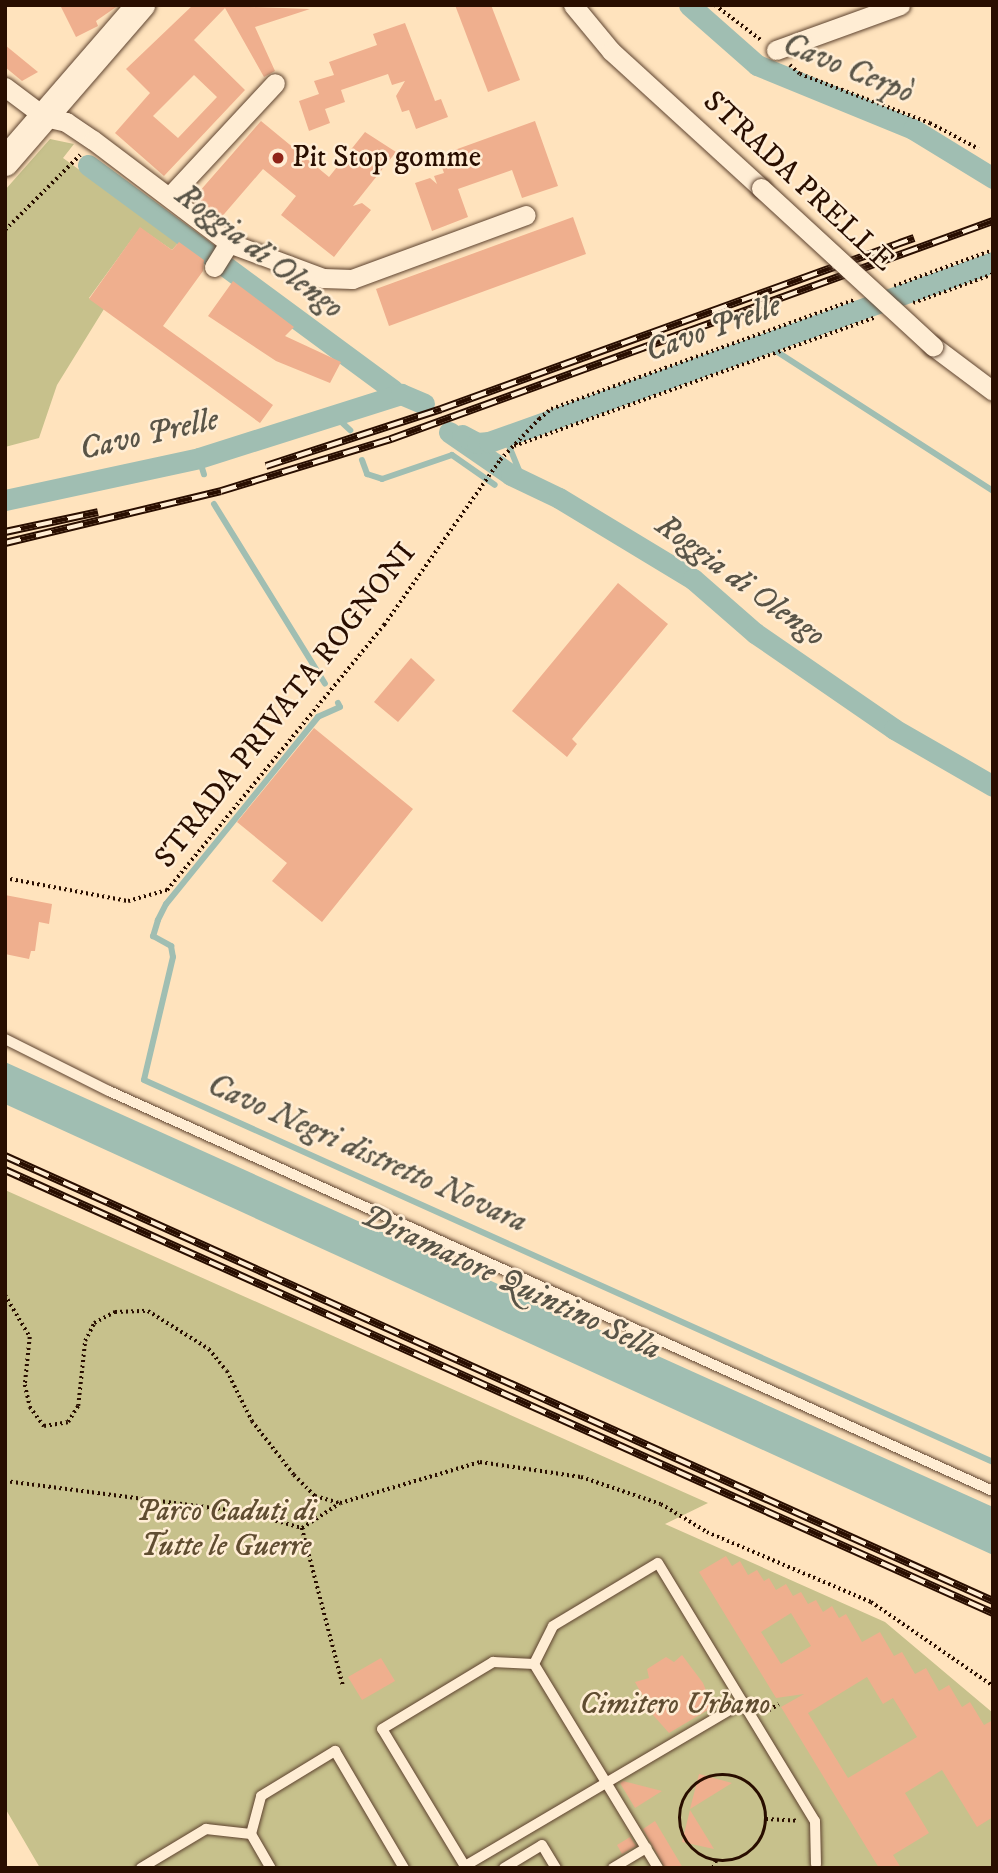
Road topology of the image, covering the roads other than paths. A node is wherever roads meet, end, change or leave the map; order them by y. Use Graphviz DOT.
graph roads {
  1 [pos="141,5"];
  2 [pos="573,5"];
  3 [pos="900,5"];
  4 [pos="776,51"];
  5 [pos="275,83"];
  6 [pos="5,87"];
  7 [pos="37,127"];
  8 [pos="5,162"];
  9 [pos="170,196"];
  10 [pos="526,215"];
  11 [pos="993,391"];
  12 [pos="5,1039"];
  13 [pos="993,1491"];
  14 [pos="534,1664"];
  15 [pos="743,1702"];
  16 [pos="606,1783"];
  17 [pos="251,1834"];
  18 [pos="646,1848"];
  19 [pos="620,1866"];
  20 [pos="466,1867"];
  21 [pos="816,1867"];
  22 [pos="141,1868"];
  23 [pos="271,1868"];
  24 [pos="404,1868"];
  25 [pos="504,1868"];
  26 [pos="556,1868"];
  27 [pos="658,1868"];
  1 -- 7 [label="street"];
  2 -- 11 [label="street, STRADA PRELLE, bridge"];
  3 -- 4 [label="street"];
  5 -- 9 [label="street"];
  6 -- 7 [label="street"];
  7 -- 8 [label="street"];
  7 -- 9 [label="street"];
  9 -- 10 [label="street"];
  12 -- 13 [label="lane"];
  14 -- 15 [label="lane"];
  14 -- 16 [label="lane"];
  14 -- 20 [label="lane"];
  15 -- 16 [label="lane"];
  15 -- 21 [label="lane"];
  16 -- 18 [label="lane"];
  16 -- 20 [label="lane"];
  17 -- 22 [label="lane"];
  17 -- 23 [label="lane"];
  17 -- 24 [label="lane"];
  18 -- 19 [label="lane"];
  18 -- 27 [label="lane"];
  25 -- 26 [label="lane"];
}
